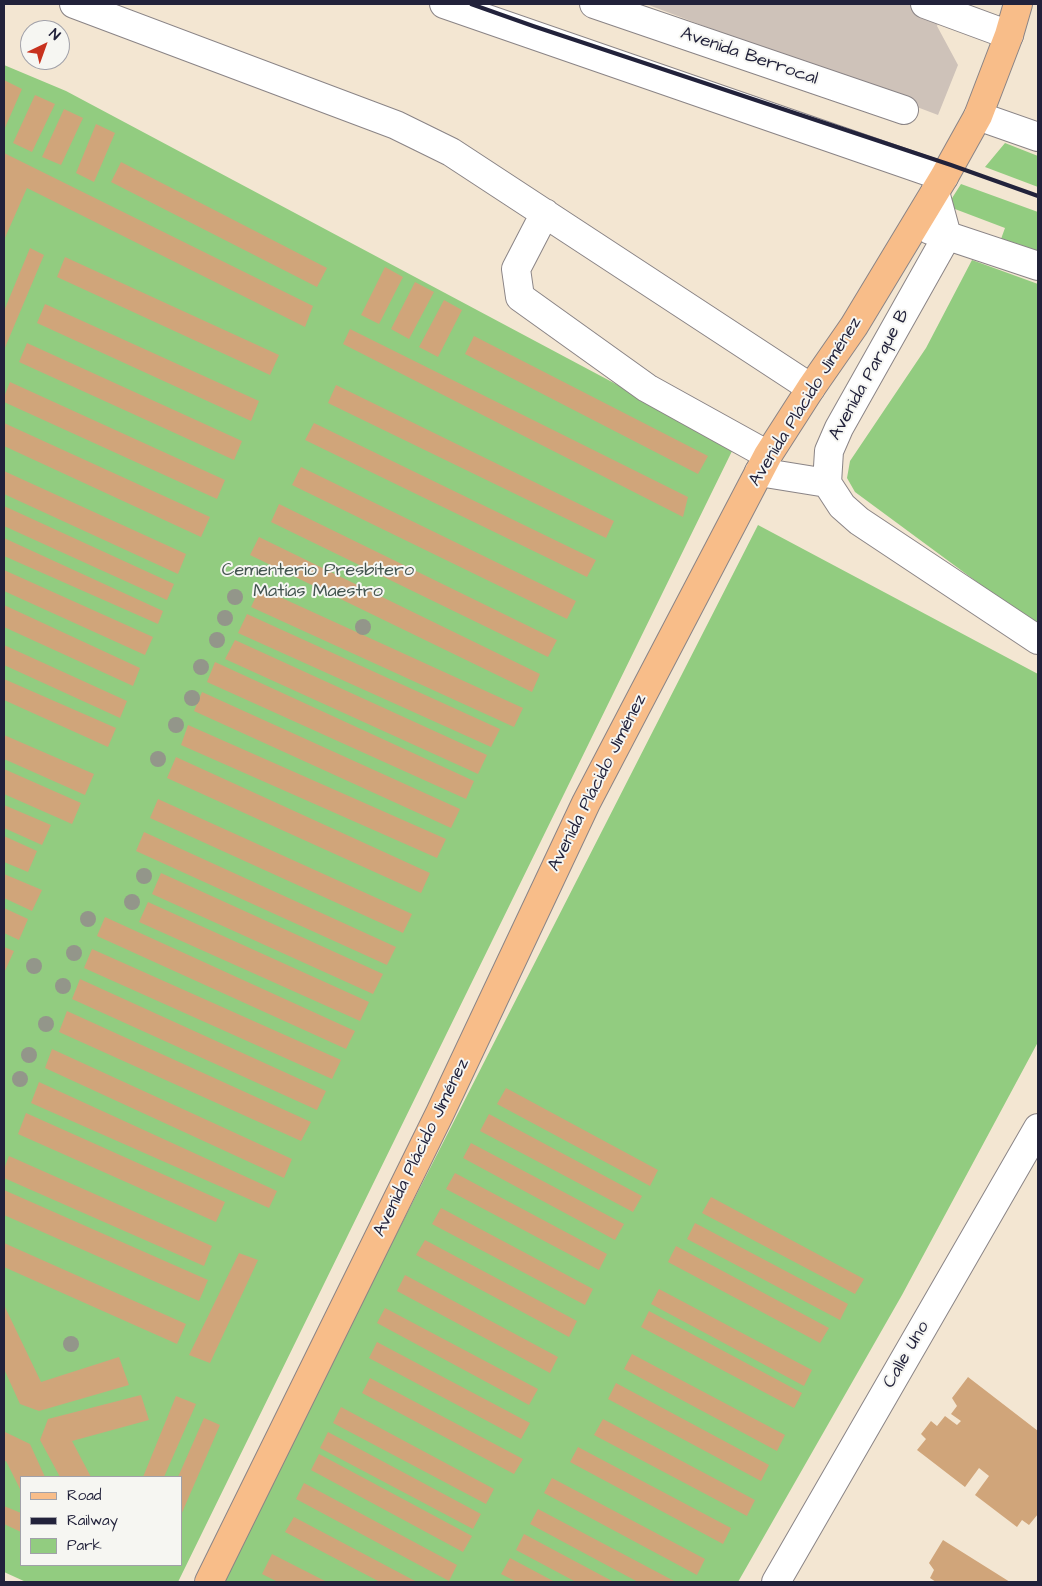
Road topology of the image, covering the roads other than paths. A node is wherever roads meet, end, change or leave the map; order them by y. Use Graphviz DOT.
graph roads {
  1 [pos="74,4"];
  2 [pos="444,4"];
  3 [pos="594,4"];
  4 [pos="925,4"];
  5 [pos="1018,4"];
  6 [pos="1009,35"];
  7 [pos="904,110"];
  8 [pos="978,116"];
  9 [pos="1038,138"];
  10 [pos="939,185"];
  11 [pos="545,213"];
  12 [pos="915,225"];
  13 [pos="947,236"];
  14 [pos="1038,266"];
  15 [pos="811,388"];
  16 [pos="764,463"];
  17 [pos="827,483"];
  18 [pos="1038,640"];
  19 [pos="1038,1128"];
  20 [pos="209,1582"];
  21 [pos="776,1582"];
  1 -- 11 [label="street"];
  2 -- 10 [label="street"];
  3 -- 7 [label="street, Avenida Berrocal"];
  4 -- 6 [label="street"];
  5 -- 6 [label="main road, Avenida Plácido Jiménez"];
  6 -- 8 [label="main road, Avenida Plácido Jiménez"];
  8 -- 9 [label="street"];
  8 -- 10 [label="main road, Avenida Plácido Jiménez"];
  10 -- 12 [label="main road, Avenida Plácido Jiménez"];
  10 -- 13 [label="street"];
  11 -- 15 [label="street"];
  11 -- 16 [label="street"];
  12 -- 13 [label="street"];
  12 -- 15 [label="main road, Avenida Plácido Jiménez"];
  13 -- 14 [label="street"];
  13 -- 17 [label="street, Avenida Parque B"];
  15 -- 16 [label="main road, Avenida Plácido Jiménez"];
  16 -- 17 [label="street"];
  16 -- 20 [label="main road, Avenida Plácido Jiménez"];
  17 -- 18 [label="street"];
  19 -- 21 [label="street, Calle Uno"];
}
